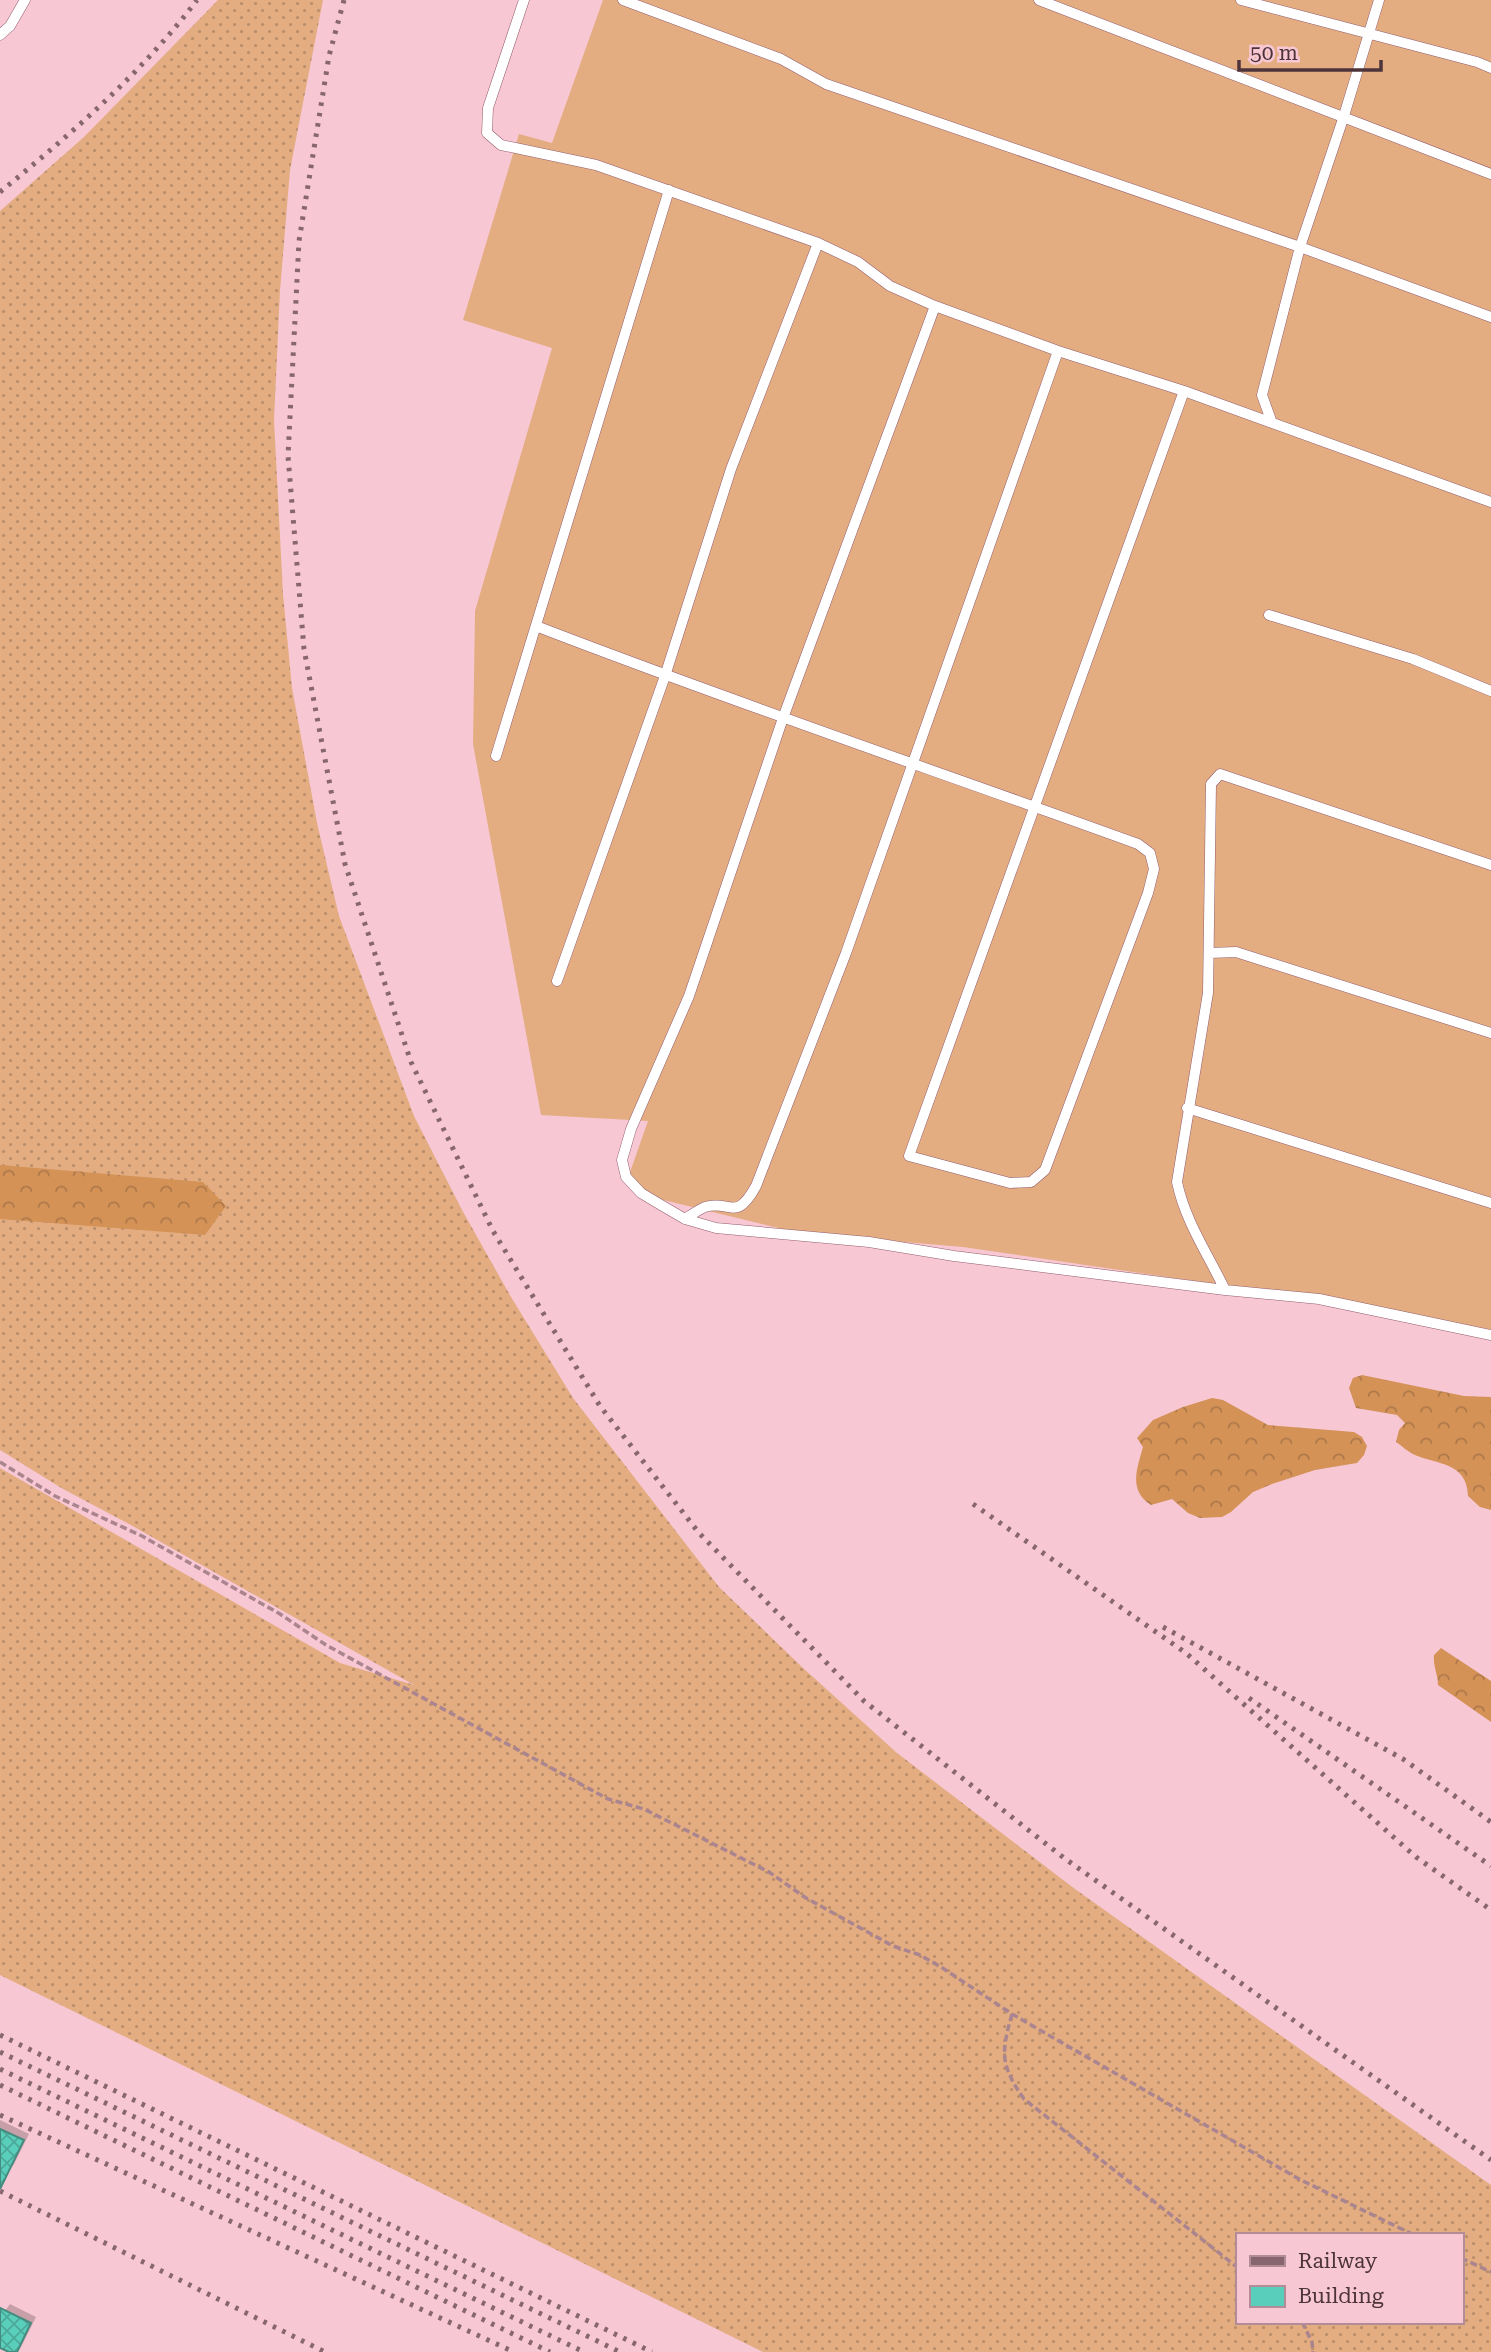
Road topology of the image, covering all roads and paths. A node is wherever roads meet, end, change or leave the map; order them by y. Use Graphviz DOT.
graph roads {
  1 [pos="25,0"];
  2 [pos="524,0"];
  3 [pos="623,0"];
  4 [pos="1039,0"];
  5 [pos="1241,0"];
  6 [pos="1379,0"];
  7 [pos="1370,32"];
  8 [pos="0,35"];
  9 [pos="1491,68"];
  10 [pos="1343,118"];
  11 [pos="1491,174"];
  12 [pos="669,190"];
  13 [pos="818,243"];
  14 [pos="1300,247"];
  15 [pos="935,306"];
  16 [pos="1491,317"];
  17 [pos="1058,351"];
  18 [pos="1184,391"];
  19 [pos="1272,423"];
  20 [pos="1491,502"];
  21 [pos="1269,615"];
  22 [pos="536,626"];
  23 [pos="665,676"];
  24 [pos="1491,691"];
  25 [pos="783,718"];
  26 [pos="496,756"];
  27 [pos="914,765"];
  28 [pos="1036,807"];
  29 [pos="1491,865"];
  30 [pos="1209,953"];
  31 [pos="557,981"];
  32 [pos="1491,1033"];
  33 [pos="1187,1108"];
  34 [pos="1491,1203"];
  35 [pos="685,1219"];
  36 [pos="1225,1290"];
  37 [pos="1491,1335"];
  38 [pos="0,1462"];
  39 [pos="1012,2014"];
  40 [pos="1410,2233"];
  41 [pos="1463,2259"];
  42 [pos="1236,2266"];
  43 [pos="1491,2273"];
  44 [pos="1303,2324"];
  45 [pos="1313,2352"];
  1 -- 8 [label="lane"];
  2 -- 12 [label="lane"];
  3 -- 14 [label="lane"];
  4 -- 10 [label="lane"];
  5 -- 7 [label="lane"];
  6 -- 7 [label="lane"];
  7 -- 9 [label="lane"];
  7 -- 10 [label="lane"];
  10 -- 11 [label="lane"];
  10 -- 14 [label="lane"];
  12 -- 13 [label="lane"];
  12 -- 22 [label="lane"];
  13 -- 15 [label="lane"];
  13 -- 23 [label="lane"];
  14 -- 16 [label="lane"];
  14 -- 19 [label="lane"];
  15 -- 17 [label="lane"];
  15 -- 25 [label="lane"];
  17 -- 18 [label="lane"];
  17 -- 27 [label="lane"];
  18 -- 19 [label="lane"];
  18 -- 28 [label="lane"];
  19 -- 20 [label="lane"];
  21 -- 24 [label="lane"];
  22 -- 23 [label="lane"];
  22 -- 26 [label="lane"];
  23 -- 25 [label="lane"];
  23 -- 31 [label="lane"];
  25 -- 27 [label="lane"];
  25 -- 35 [label="lane"];
  27 -- 28 [label="lane"];
  27 -- 35 [label="lane"];
  28 -- 28 [label="lane"];
  29 -- 30 [label="lane"];
  30 -- 32 [label="lane"];
  30 -- 33 [label="lane"];
  33 -- 34 [label="lane"];
  33 -- 36 [label="lane"];
  35 -- 36 [label="lane"];
  36 -- 37 [label="lane"];
  38 -- 39 [label="path"];
  39 -- 40 [label="path"];
  39 -- 42 [label="path"];
  41 -- 43 [label="path"];
  44 -- 45 [label="path"];
}
